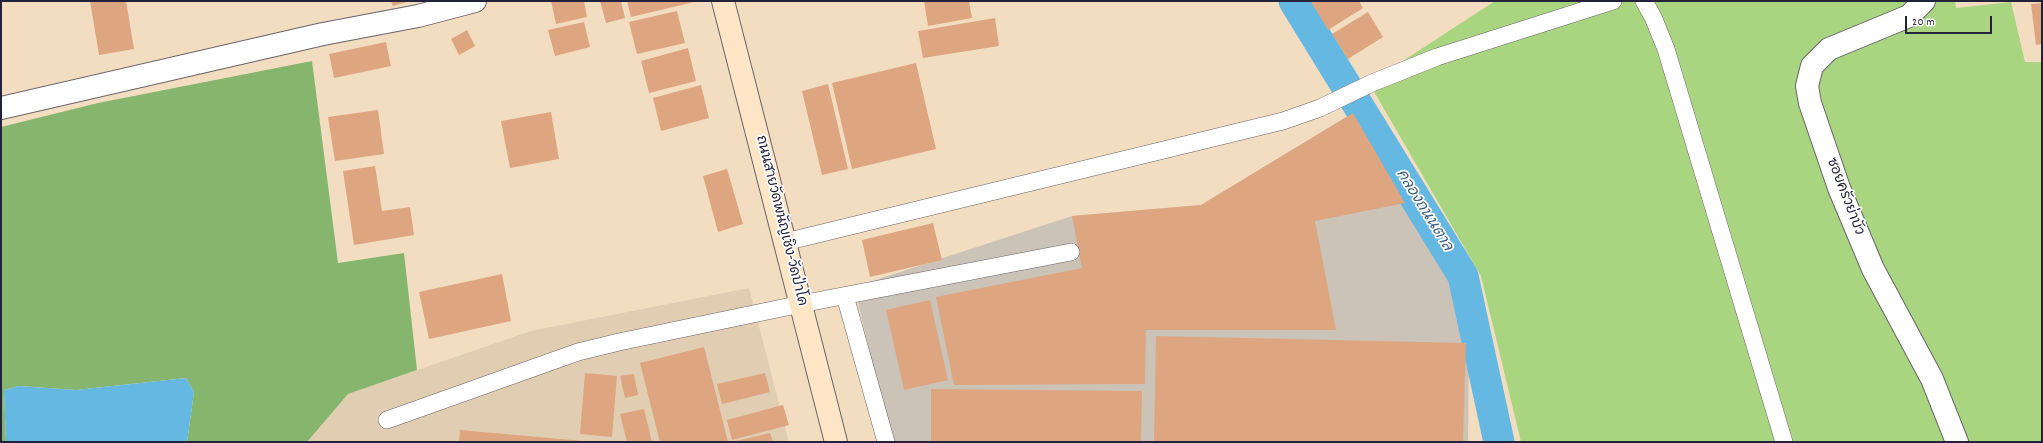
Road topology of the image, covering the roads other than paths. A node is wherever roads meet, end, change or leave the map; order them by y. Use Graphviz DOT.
graph roads {
  1 [pos="475,1"];
  2 [pos="723,1"];
  3 [pos="1613,1"];
  4 [pos="1644,1"];
  5 [pos="1924,1"];
  6 [pos="1,108"];
  7 [pos="785,242"];
  8 [pos="1071,252"];
  9 [pos="845,296"];
  10 [pos="801,304"];
  11 [pos="387,420"];
  12 [pos="836,442"];
  13 [pos="886,442"];
  14 [pos="1784,442"];
  15 [pos="1957,442"];
  1 -- 6 [label="street"];
  2 -- 7 [label="main road, ถนนสายวัดพนัญเชิง-วัดป่าโค"];
  3 -- 7 [label="lane"];
  4 -- 14 [label="lane"];
  5 -- 15 [label="street, ซอยครัวย่าบัว"];
  7 -- 10 [label="main road, ถนนสายวัดพนัญเชิง-วัดป่าโค"];
  8 -- 9 [label="lane"];
  9 -- 10 [label="lane"];
  9 -- 13 [label="lane"];
  10 -- 11 [label="lane"];
  10 -- 12 [label="main road, ถนนสายวัดพนัญเชิง-วัดป่าโค"];
}
